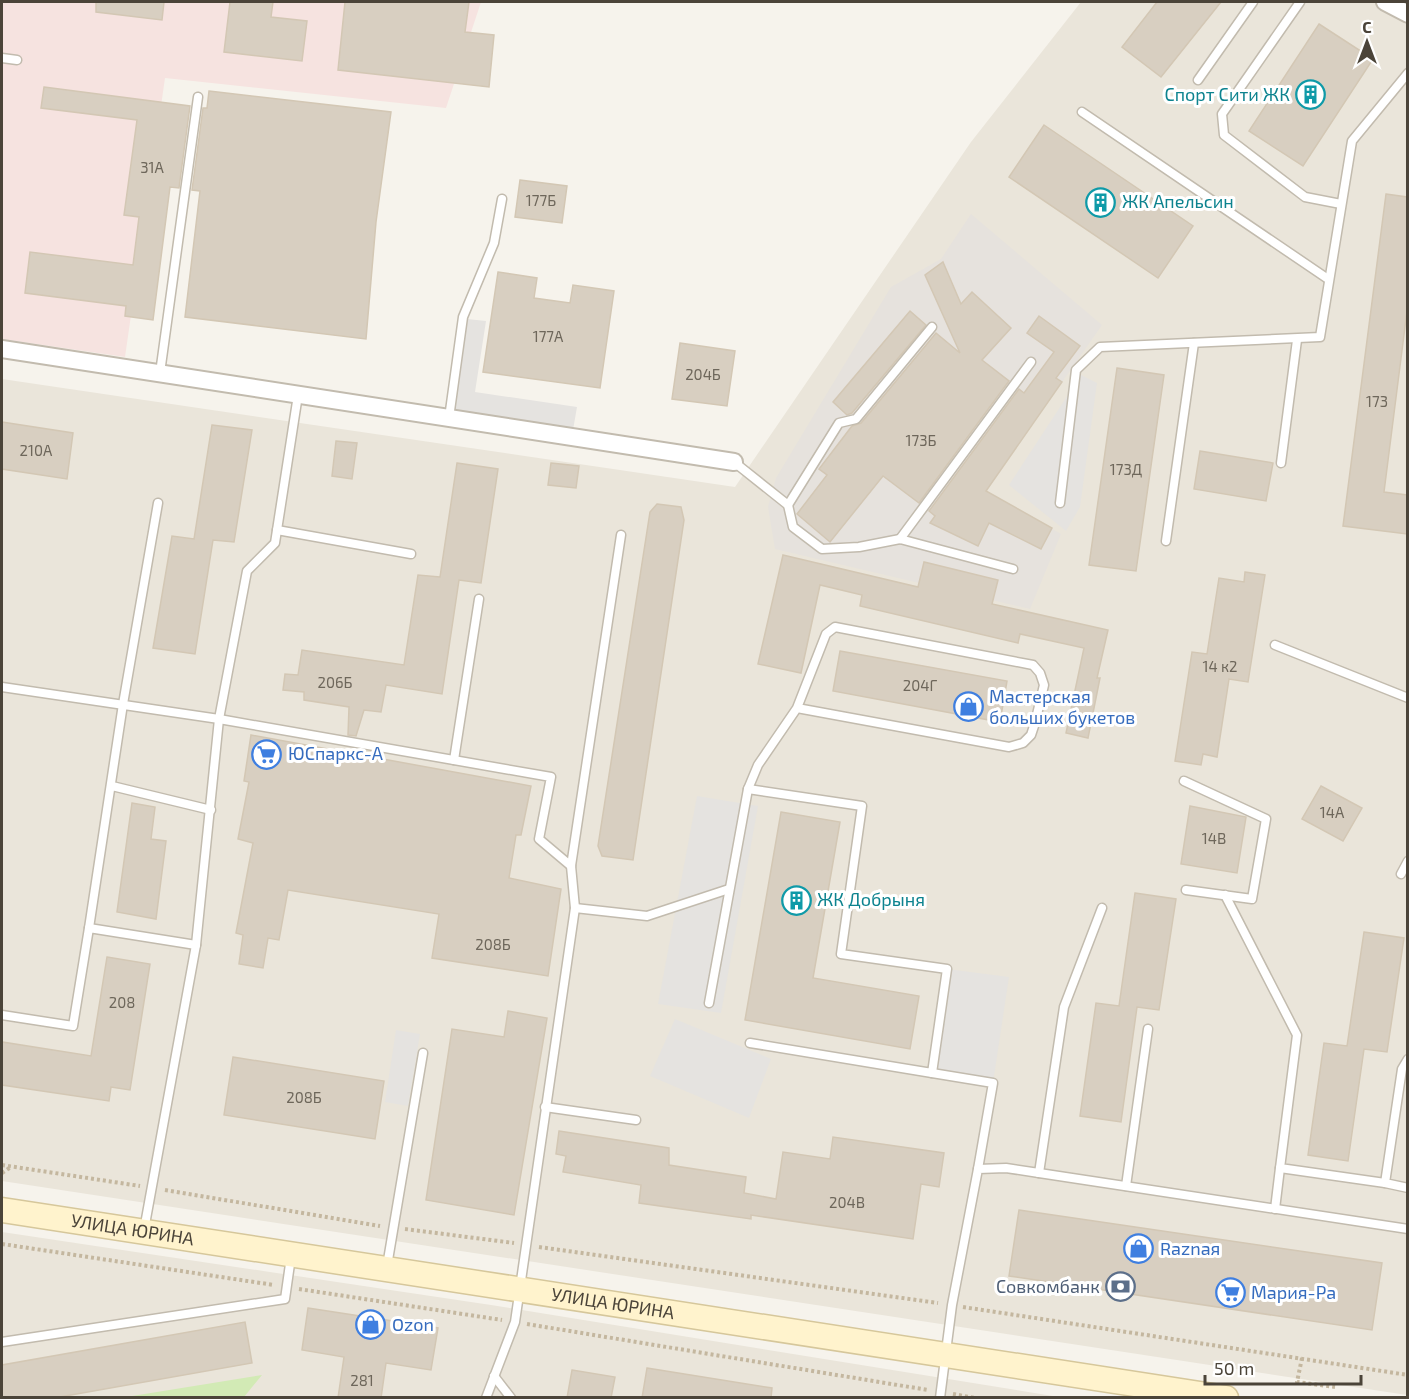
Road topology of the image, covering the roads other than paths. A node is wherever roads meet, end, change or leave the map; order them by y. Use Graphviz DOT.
graph roads {
  1 [pos="1253,2"];
  2 [pos="1300,2"];
  3 [pos="1385,2"];
  4 [pos="1407,14"];
  5 [pos="2,58"];
  6 [pos="17,60"];
  7 [pos="1407,73"];
  8 [pos="1198,80"];
  9 [pos="198,97"];
  10 [pos="1083,112"];
  11 [pos="502,199"];
  12 [pos="1341,204"];
  13 [pos="1328,279"];
  14 [pos="932,327"];
  15 [pos="1297,340"];
  16 [pos="1194,343"];
  17 [pos="2,349"];
  18 [pos="1031,362"];
  19 [pos="160,373"];
  20 [pos="298,395"];
  21 [pos="449,419"];
  22 [pos="734,462"];
  23 [pos="1281,464"];
  24 [pos="158,503"];
  25 [pos="1060,503"];
  26 [pos="788,505"];
  27 [pos="277,530"];
  28 [pos="621,535"];
  29 [pos="900,539"];
  30 [pos="1166,541"];
  31 [pos="411,554"];
  32 [pos="1013,568"];
  33 [pos="479,599"];
  34 [pos="1275,645"];
  35 [pos="2,687"];
  36 [pos="1407,698"];
  37 [pos="123,704"];
  38 [pos="797,708"];
  39 [pos="219,718"];
  40 [pos="454,760"];
  41 [pos="1184,781"];
  42 [pos="112,786"];
  43 [pos="748,789"];
  44 [pos="211,810"];
  45 [pos="1407,861"];
  46 [pos="571,866"];
  47 [pos="1401,874"];
  48 [pos="729,889"];
  49 [pos="1186,890"];
  50 [pos="1225,896"];
  51 [pos="575,908"];
  52 [pos="1102,908"];
  53 [pos="89,928"];
  54 [pos="196,945"];
  55 [pos="709,1003"];
  56 [pos="2,1015"];
  57 [pos="1148,1029"];
  58 [pos="750,1043"];
  59 [pos="423,1053"];
  60 [pos="1407,1059"];
  61 [pos="932,1073"];
  62 [pos="545,1107"];
  63 [pos="636,1120"];
  64 [pos="978,1168"];
  65 [pos="1280,1168"];
  66 [pos="1039,1173"];
  67 [pos="1385,1183"];
  68 [pos="1126,1186"];
  69 [pos="1407,1188"];
  70 [pos="1275,1209"];
  71 [pos="2,1210"];
  72 [pos="1407,1229"];
  73 [pos="144,1231"];
  74 [pos="292,1253"];
  75 [pos="387,1268"];
  76 [pos="519,1288"];
  77 [pos="2,1342"];
  78 [pos="945,1354"];
  79 [pos="494,1376"];
  80 [pos="941,1395"];
  81 [pos="1211,1396"];
  82 [pos="486,1398"];
  83 [pos="511,1398"];
  1 -- 8 [label="lane"];
  2 -- 12 [label="lane"];
  3 -- 4 [label="street"];
  5 -- 6 [label="lane"];
  7 -- 12 [label="lane"];
  9 -- 19 [label="lane"];
  10 -- 13 [label="lane"];
  11 -- 21 [label="lane"];
  12 -- 13 [label="lane"];
  13 -- 15 [label="lane"];
  14 -- 26 [label="lane"];
  15 -- 16 [label="lane"];
  15 -- 23 [label="lane"];
  16 -- 25 [label="lane"];
  16 -- 30 [label="lane"];
  17 -- 19 [label="street"];
  18 -- 29 [label="lane"];
  19 -- 20 [label="street"];
  20 -- 21 [label="street"];
  20 -- 27 [label="lane"];
  21 -- 22 [label="street"];
  22 -- 26 [label="lane"];
  24 -- 37 [label="lane"];
  26 -- 29 [label="lane"];
  27 -- 31 [label="lane"];
  27 -- 39 [label="lane"];
  28 -- 46 [label="lane"];
  29 -- 32 [label="lane"];
  33 -- 40 [label="lane"];
  34 -- 36 [label="lane"];
  35 -- 37 [label="lane"];
  37 -- 39 [label="lane"];
  37 -- 42 [label="lane"];
  38 -- 38 [label="lane"];
  38 -- 43 [label="lane"];
  39 -- 40 [label="lane"];
  39 -- 44 [label="lane"];
  40 -- 46 [label="lane"];
  41 -- 50 [label="lane"];
  42 -- 44 [label="lane"];
  42 -- 53 [label="lane"];
  43 -- 48 [label="lane"];
  43 -- 61 [label="lane"];
  44 -- 54 [label="lane"];
  45 -- 47 [label="lane"];
  46 -- 51 [label="lane"];
  48 -- 51 [label="lane"];
  48 -- 55 [label="lane"];
  49 -- 50 [label="lane"];
  50 -- 65 [label="lane"];
  51 -- 62 [label="lane"];
  52 -- 66 [label="lane"];
  53 -- 54 [label="lane"];
  53 -- 56 [label="lane"];
  54 -- 73 [label="lane"];
  57 -- 68 [label="lane"];
  58 -- 61 [label="lane"];
  59 -- 75 [label="lane"];
  60 -- 67 [label="lane"];
  61 -- 64 [label="lane"];
  62 -- 63 [label="lane"];
  62 -- 76 [label="lane"];
  64 -- 66 [label="lane"];
  64 -- 78 [label="lane"];
  65 -- 67 [label="lane"];
  65 -- 70 [label="lane"];
  66 -- 68 [label="lane"];
  67 -- 69 [label="lane"];
  68 -- 70 [label="lane"];
  70 -- 72 [label="lane"];
  71 -- 73 [label="main road, УЛИЦА ЮРИНА"];
  73 -- 74 [label="main road, УЛИЦА ЮРИНА"];
  74 -- 75 [label="main road, УЛИЦА ЮРИНА"];
  74 -- 77 [label="lane"];
  75 -- 76 [label="main road, УЛИЦА ЮРИНА"];
  76 -- 78 [label="main road, УЛИЦА ЮРИНА"];
  76 -- 79 [label="lane"];
  78 -- 80 [label="lane"];
  78 -- 81 [label="main road, УЛИЦА ЮРИНА"];
  79 -- 82 [label="lane"];
  79 -- 83 [label="lane"];
}
